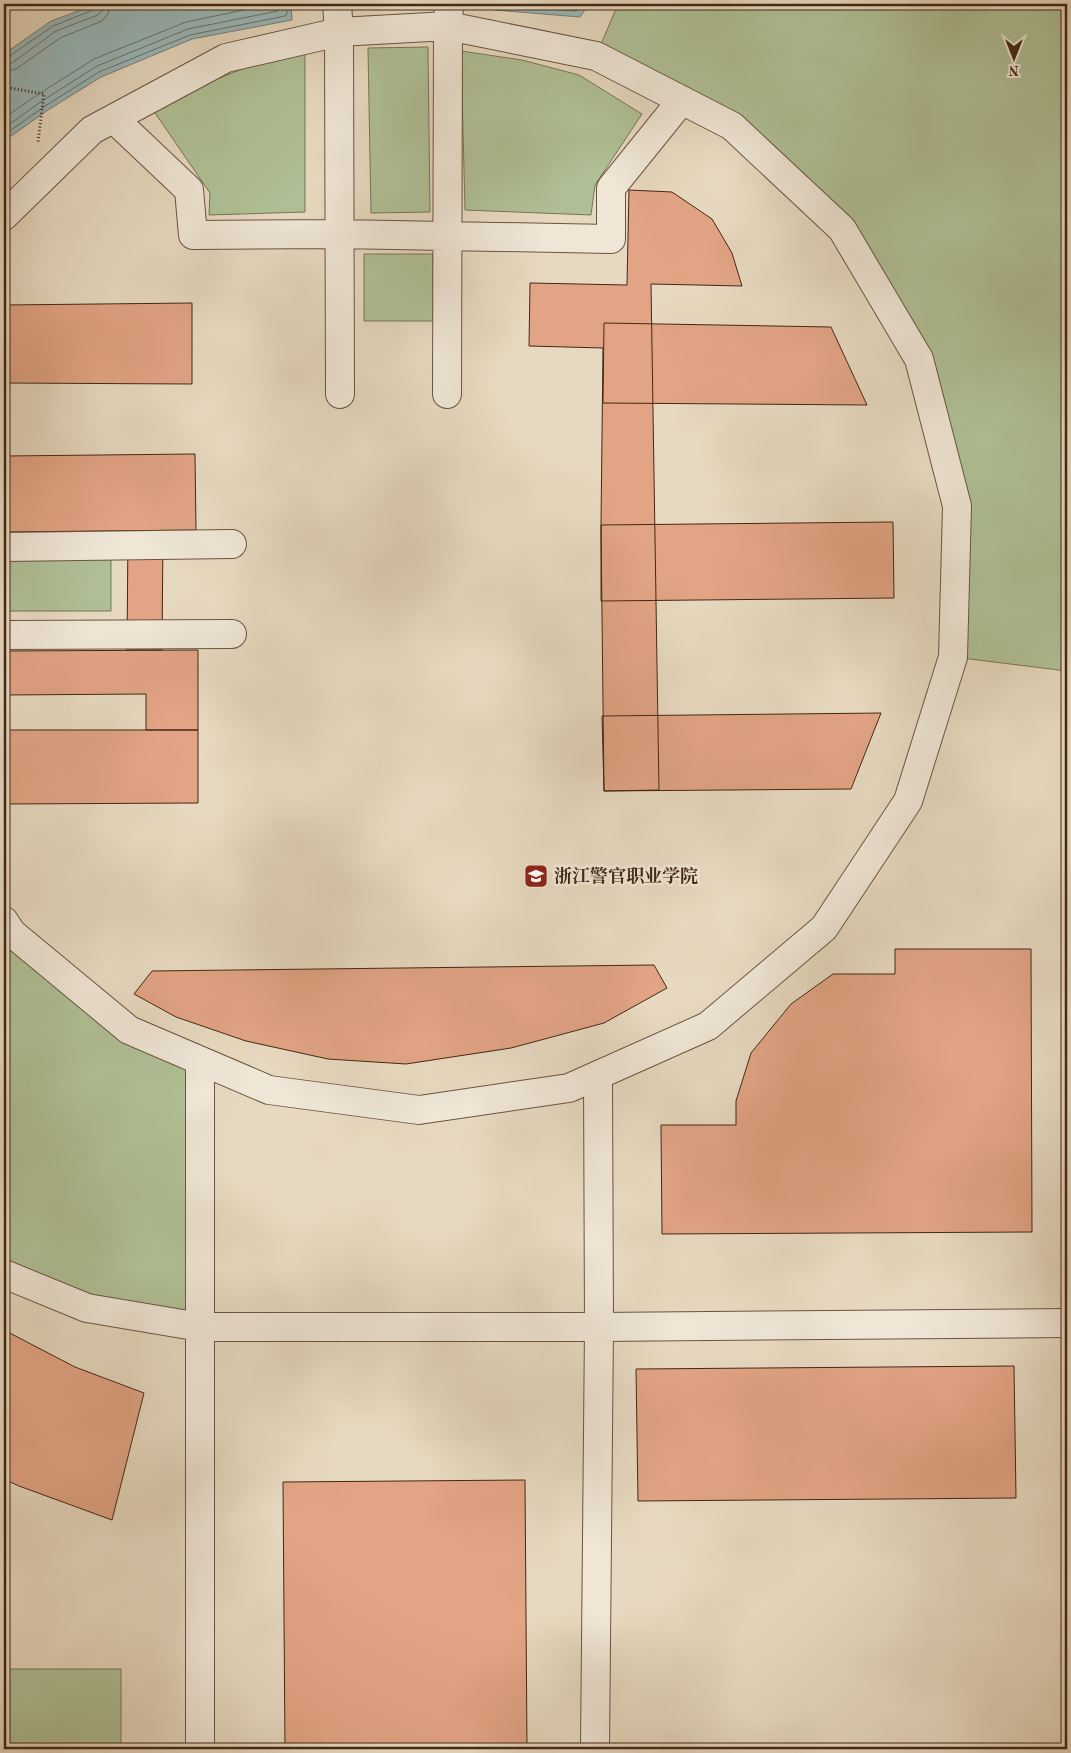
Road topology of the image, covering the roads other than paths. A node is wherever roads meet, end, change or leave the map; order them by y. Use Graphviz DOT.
graph roads {
  1 [pos="337,4"];
  2 [pos="448,15"];
  3 [pos="339,32"];
  4 [pos="682,100"];
  5 [pos="114,119"];
  6 [pos="4,216"];
  7 [pos="340,234"];
  8 [pos="446,236"];
  9 [pos="340,394"];
  10 [pos="447,394"];
  11 [pos="232,544"];
  12 [pos="4,547"];
  13 [pos="232,634"];
  14 [pos="4,635"];
  15 [pos="7,932"];
  16 [pos="200,1061"];
  17 [pos="598,1075"];
  18 [pos="4,1274"];
  19 [pos="1067,1323"];
  20 [pos="200,1327"];
  21 [pos="598,1327"];
  22 [pos="200,1749"];
  23 [pos="594,1749"];
  1 -- 3 [label="street"];
  2 -- 3 [label="street"];
  2 -- 4 [label="street"];
  2 -- 8 [label="street"];
  3 -- 5 [label="street"];
  3 -- 7 [label="street"];
  4 -- 8 [label="street"];
  4 -- 17 [label="street"];
  5 -- 6 [label="street"];
  5 -- 7 [label="street"];
  7 -- 8 [label="street"];
  7 -- 9 [label="street"];
  8 -- 10 [label="street"];
  11 -- 12 [label="street"];
  13 -- 14 [label="street"];
  15 -- 16 [label="street"];
  16 -- 17 [label="street"];
  16 -- 20 [label="street"];
  17 -- 21 [label="street"];
  18 -- 20 [label="street"];
  19 -- 21 [label="street"];
  20 -- 21 [label="street"];
  20 -- 22 [label="street"];
  21 -- 23 [label="street"];
}
